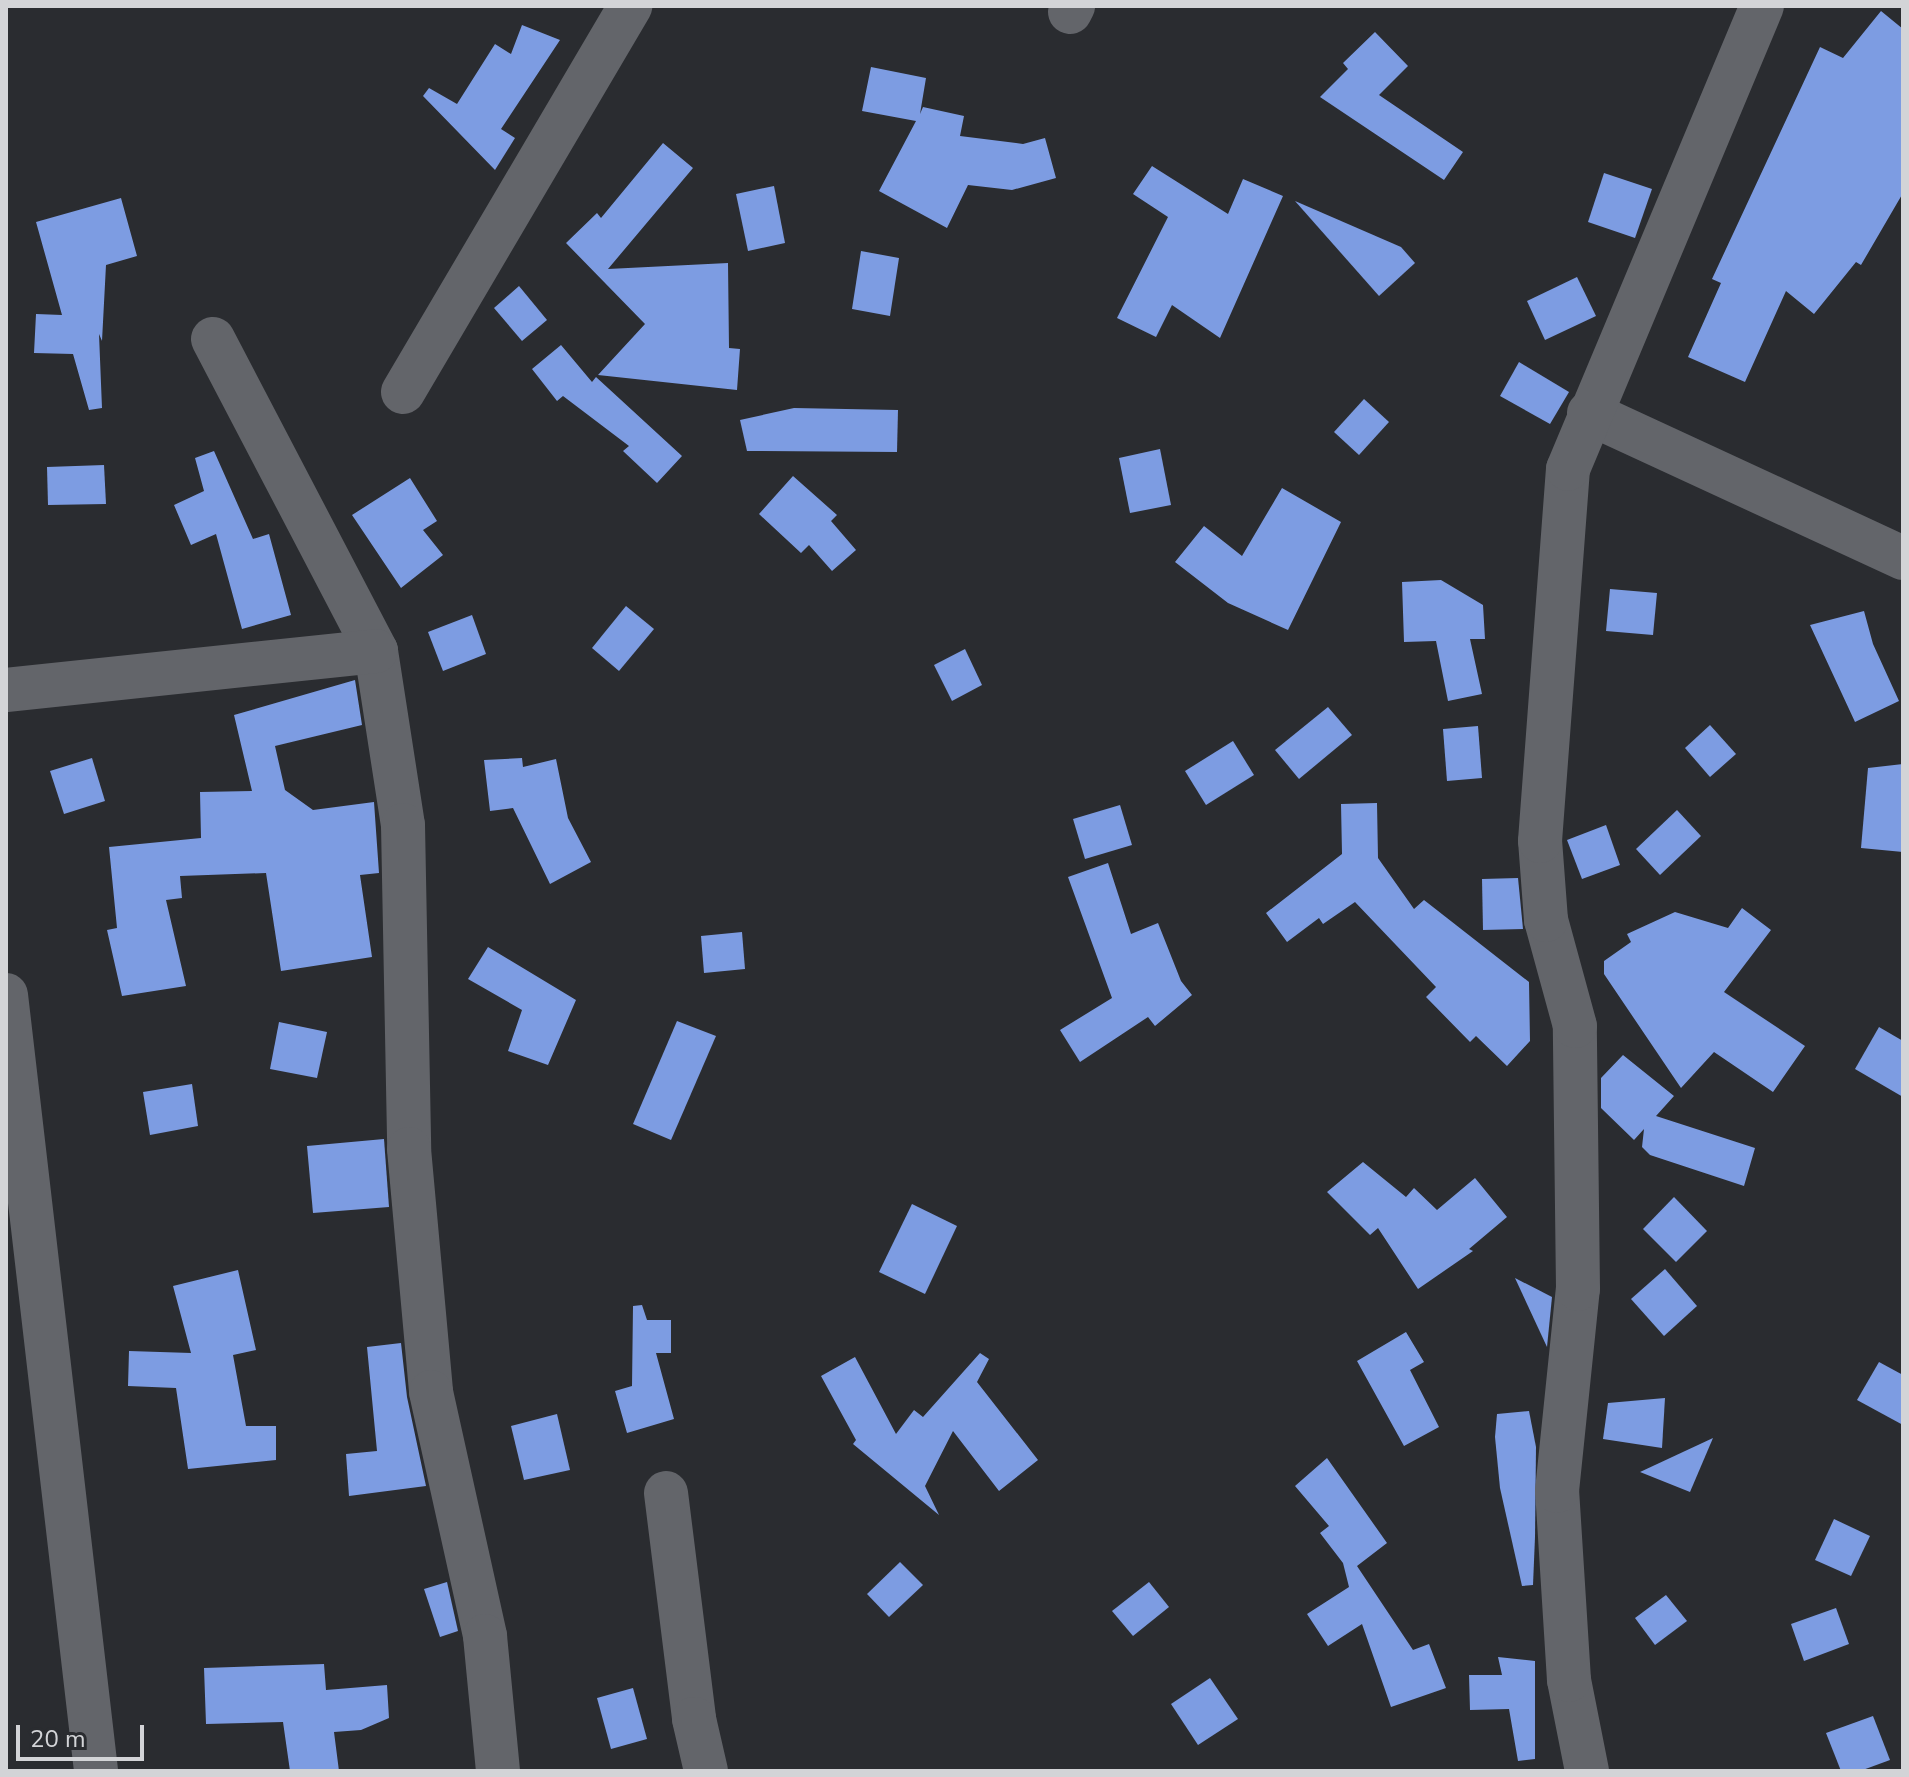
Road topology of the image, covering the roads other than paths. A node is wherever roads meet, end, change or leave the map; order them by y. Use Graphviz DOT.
graph roads {
  1 [pos="630,6"];
  2 [pos="1762,6"];
  3 [pos="213,339"];
  4 [pos="403,392"];
  5 [pos="1589,413"];
  6 [pos="1903,558"];
  7 [pos="376,651"];
  8 [pos="6,690"];
  9 [pos="6,995"];
  10 [pos="666,1493"];
  11 [pos="96,1771"];
  12 [pos="498,1771"];
  13 [pos="706,1771"];
  14 [pos="1587,1771"];
  1 -- 4 [label="street"];
  2 -- 5 [label="street"];
  3 -- 7 [label="street"];
  5 -- 6 [label="street"];
  5 -- 14 [label="street"];
  7 -- 8 [label="street"];
  7 -- 12 [label="street"];
  9 -- 11 [label="street"];
  10 -- 13 [label="street"];
}
